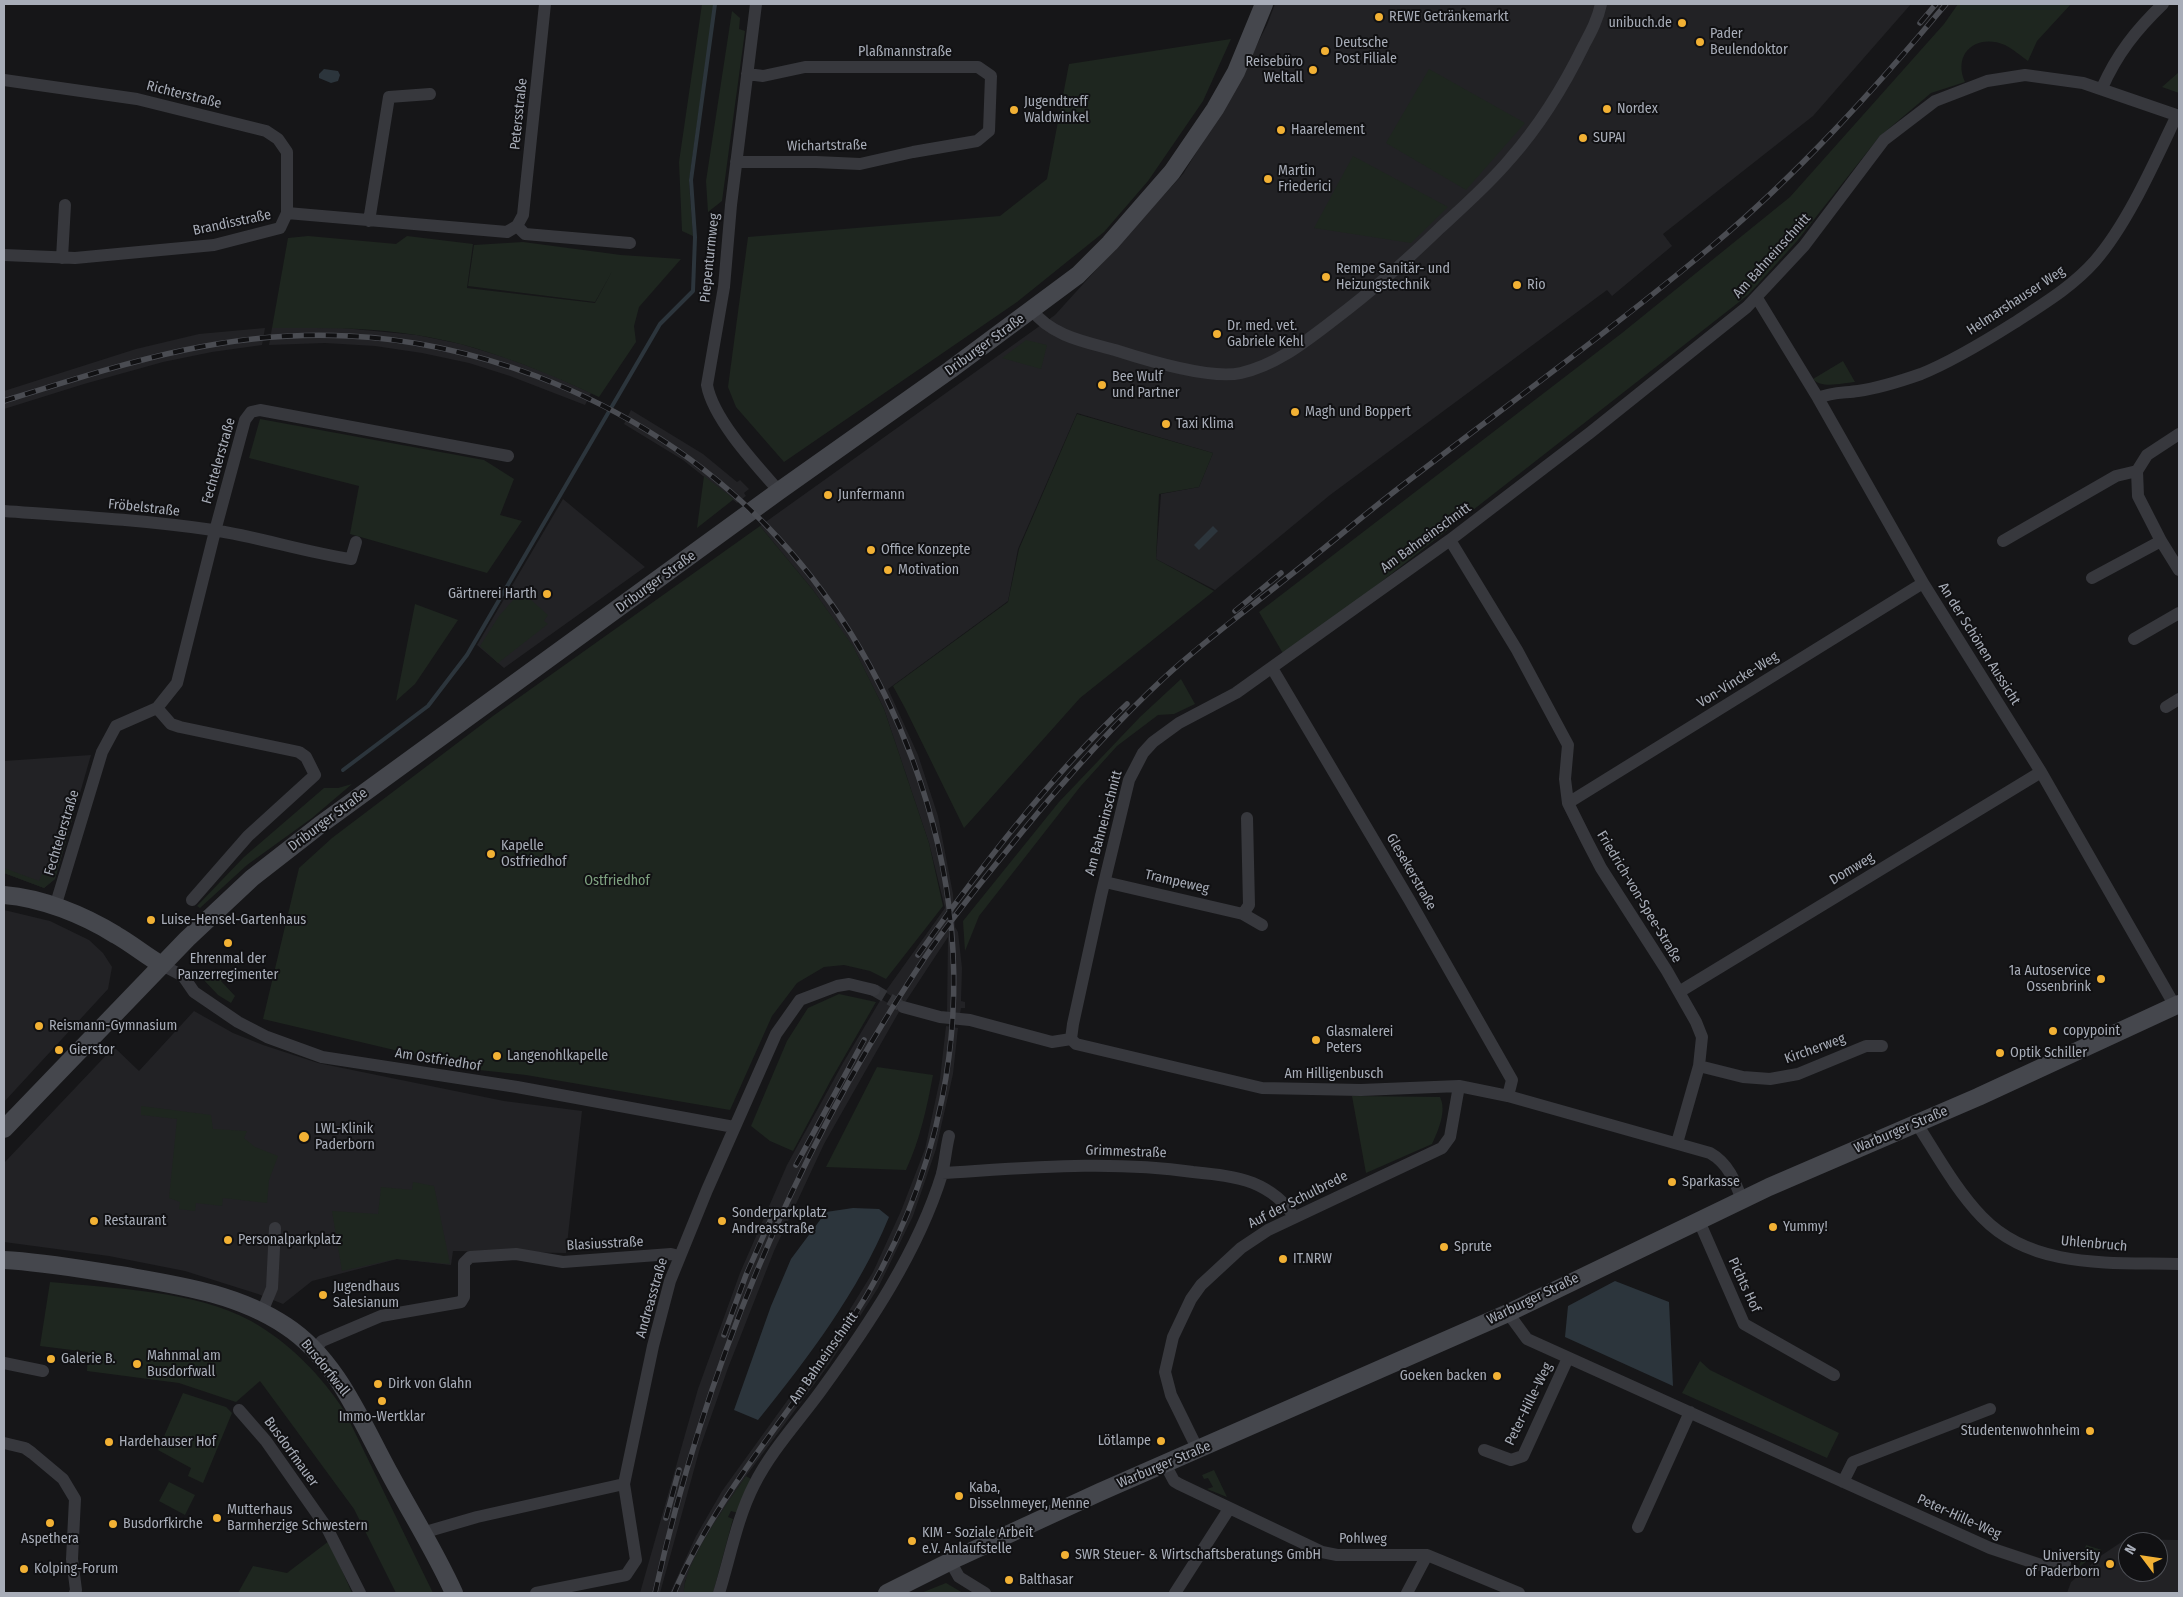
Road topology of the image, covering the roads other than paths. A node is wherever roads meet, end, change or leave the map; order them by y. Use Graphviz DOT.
graph roads {
  1 [pos="545,4"];
  2 [pos="756,4"];
  3 [pos="1264,4"];
  4 [pos="1601,4"];
  5 [pos="2163,4"];
  6 [pos="747,74"];
  7 [pos="4,80"];
  8 [pos="2102,88"];
  9 [pos="430,94"];
  10 [pos="2178,116"];
  11 [pos="977,141"];
  12 [pos="736,162"];
  13 [pos="65,205"];
  14 [pos="287,213"];
  15 [pos="369,221"];
  16 [pos="518,226"];
  17 [pos="630,243"];
  18 [pos="4,255"];
  19 [pos="62,258"];
  20 [pos="1757,298"];
  21 [pos="1032,310"];
  22 [pos="1818,398"];
  23 [pos="2179,434"];
  24 [pos="508,456"];
  25 [pos="2137,471"];
  26 [pos="779,492"];
  27 [pos="4,511"];
  28 [pos="214,531"];
  29 [pos="1450,540"];
  30 [pos="2003,541"];
  31 [pos="2161,541"];
  32 [pos="356,542"];
  33 [pos="2179,570"];
  34 [pos="2092,578"];
  35 [pos="1923,583"];
  36 [pos="2179,613"];
  37 [pos="2134,639"];
  38 [pos="1272,668"];
  39 [pos="2179,699"];
  40 [pos="2166,707"];
  41 [pos="157,708"];
  42 [pos="2041,772"];
  43 [pos="1568,803"];
  44 [pos="1247,818"];
  45 [pos="1104,882"];
  46 [pos="7,894"];
  47 [pos="192,900"];
  48 [pos="55,907"];
  49 [pos="1243,914"];
  50 [pos="1262,925"];
  51 [pos="162,965"];
  52 [pos="874,990"];
  53 [pos="1679,992"];
  54 [pos="2177,1005"];
  55 [pos="903,1007"];
  56 [pos="1072,1039"];
  57 [pos="1882,1046"];
  58 [pos="1699,1066"];
  59 [pos="1459,1086"];
  60 [pos="1508,1096"];
  61 [pos="1917,1124"];
  62 [pos="734,1128"];
  63 [pos="4,1129"];
  64 [pos="949,1136"];
  65 [pos="1677,1143"];
  66 [pos="942,1173"];
  67 [pos="1742,1200"];
  68 [pos="1294,1217"];
  69 [pos="1699,1221"];
  70 [pos="275,1228"];
  71 [pos="679,1256"];
  72 [pos="4,1260"];
  73 [pos="2179,1264"];
  74 [pos="262,1312"];
  75 [pos="1508,1313"];
  76 [pos="314,1350"];
  77 [pos="1568,1358"];
  78 [pos="4,1363"];
  79 [pos="43,1371"];
  80 [pos="1834,1375"];
  81 [pos="1990,1409"];
  82 [pos="239,1410"];
  83 [pos="1690,1412"];
  84 [pos="4,1443"];
  85 [pos="1198,1450"];
  86 [pos="1484,1450"];
  87 [pos="1165,1464"];
  88 [pos="1843,1482"];
  89 [pos="624,1484"];
  90 [pos="1229,1508"];
  91 [pos="1638,1527"];
  92 [pos="422,1533"];
  93 [pos="1427,1555"];
  94 [pos="950,1561"];
  95 [pos="2066,1563"];
  96 [pos="75,1593"];
  97 [pos="360,1593"];
  98 [pos="454,1593"];
  99 [pos="536,1593"];
  100 [pos="719,1593"];
  101 [pos="887,1593"];
  102 [pos="985,1593"];
  103 [pos="1175,1593"];
  104 [pos="1407,1593"];
  105 [pos="1519,1593"];
  1 -- 16 [label="street, Petersstraße"];
  2 -- 6 [label="street, Piepenturmweg"];
  3 -- 21 [label="main road, Driburger Straße"];
  4 -- 21 [label="street"];
  5 -- 8 [label="street"];
  6 -- 11 [label="street, Plaßmannstraße"];
  6 -- 12 [label="street, Piepenturmweg"];
  7 -- 14 [label="street, Richterstraße"];
  8 -- 10 [label="street, Am Bahneinschnitt"];
  8 -- 20 [label="street, Am Bahneinschnitt"];
  9 -- 15 [label="street"];
  10 -- 22 [label="street, Helmarshauser Weg"];
  11 -- 12 [label="street, Wichartstraße"];
  12 -- 26 [label="street, Piepenturmweg"];
  13 -- 19 [label="street"];
  14 -- 15 [label="street, Brandisstraße"];
  14 -- 19 [label="street, Brandisstraße"];
  15 -- 16 [label="street, Brandisstraße"];
  16 -- 17 [label="street"];
  18 -- 19 [label="street, Brandisstraße"];
  20 -- 22 [label="street, An der Schönen Aussicht"];
  20 -- 29 [label="street, Am Bahneinschnitt"];
  21 -- 26 [label="main road, Driburger Straße"];
  22 -- 35 [label="street, An der Schönen Aussicht"];
  23 -- 25 [label="street"];
  24 -- 28 [label="street, Fechtelerstraße"];
  25 -- 30 [label="street"];
  25 -- 31 [label="street"];
  26 -- 51 [label="main road, Driburger Straße"];
  27 -- 28 [label="street, Fröbelstraße"];
  28 -- 32 [label="street, Fröbelstraße"];
  28 -- 41 [label="street, Fechtelerstraße"];
  29 -- 38 [label="street, Am Bahneinschnitt"];
  29 -- 43 [label="street, Friedrich-von-Spee-Straße"];
  31 -- 33 [label="street"];
  31 -- 34 [label="street"];
  35 -- 42 [label="street, An der Schönen Aussicht"];
  35 -- 43 [label="street, Von-Vincke-Weg"];
  36 -- 37 [label="street"];
  38 -- 45 [label="street, Am Bahneinschnitt"];
  38 -- 60 [label="street, Glesekerstraße"];
  39 -- 40 [label="street"];
  41 -- 47 [label="street"];
  41 -- 48 [label="street, Fechtelerstraße"];
  42 -- 53 [label="street, Domweg"];
  42 -- 54 [label="street, An der Schönen Aussicht"];
  43 -- 53 [label="street, Friedrich-von-Spee-Straße"];
  44 -- 49 [label="street"];
  45 -- 49 [label="street, Trampeweg"];
  45 -- 56 [label="street, Am Bahneinschnitt"];
  46 -- 48 [label="main road"];
  48 -- 51 [label="main road"];
  49 -- 50 [label="street, Trampeweg"];
  51 -- 62 [label="street, Am Ostfriedhof"];
  51 -- 63 [label="main road, Driburger Straße"];
  52 -- 62 [label="street"];
  53 -- 58 [label="street, Friedrich-von-Spee-Straße"];
  54 -- 61 [label="main road, Warburger Straße"];
  55 -- 56 [label="street, Am Hilligenbusch"];
  56 -- 59 [label="street, Am Hilligenbusch"];
  57 -- 58 [label="street, Kircherweg"];
  58 -- 65 [label="street, Friedrich-von-Spee-Straße"];
  59 -- 60 [label="street, Am Hilligenbusch"];
  59 -- 68 [label="street, Auf der Schulbrede"];
  60 -- 65 [label="street, Am Hilligenbusch"];
  61 -- 67 [label="main road, Warburger Straße"];
  61 -- 73 [label="street, Uhlenbruch"];
  62 -- 71 [label="street, Andreasstraße"];
  64 -- 66 [label="street, Am Bahneinschnitt"];
  65 -- 67 [label="street, Am Hilligenbusch"];
  66 -- 68 [label="street, Grimmestraße"];
  66 -- 100 [label="street, Am Bahneinschnitt"];
  67 -- 69 [label="main road, Warburger Straße"];
  68 -- 85 [label="street, Auf der Schulbrede"];
  69 -- 75 [label="main road, Warburger Straße"];
  69 -- 80 [label="street, Pichts Hof"];
  70 -- 74 [label="street"];
  71 -- 76 [label="street, Blasiusstraße"];
  71 -- 89 [label="street, Andreasstraße"];
  72 -- 74 [label="main road, Busdorfwall"];
  74 -- 76 [label="main road, Busdorfwall"];
  75 -- 77 [label="street, Peter-Hille-Weg"];
  75 -- 85 [label="main road, Warburger Straße"];
  76 -- 92 [label="main road, Busdorfwall"];
  77 -- 83 [label="street, Peter-Hille-Weg"];
  77 -- 86 [label="street, Peter-Hille-Weg"];
  78 -- 79 [label="street"];
  81 -- 88 [label="street"];
  82 -- 97 [label="street, Busdorfmauer"];
  83 -- 88 [label="street, Peter-Hille-Weg"];
  83 -- 91 [label="street"];
  84 -- 96 [label="street"];
  85 -- 87 [label="main road, Warburger Straße"];
  87 -- 90 [label="street, Pohlweg"];
  87 -- 94 [label="main road, Warburger Straße"];
  88 -- 95 [label="street, Peter-Hille-Weg"];
  89 -- 92 [label="street"];
  89 -- 99 [label="street, Andreasstraße"];
  90 -- 93 [label="street, Pohlweg"];
  90 -- 103 [label="street"];
  92 -- 98 [label="main road, Busdorfwall"];
  93 -- 104 [label="street"];
  93 -- 105 [label="street, Pohlweg"];
  94 -- 101 [label="main road, Warburger Straße"];
  94 -- 102 [label="street"];
}
